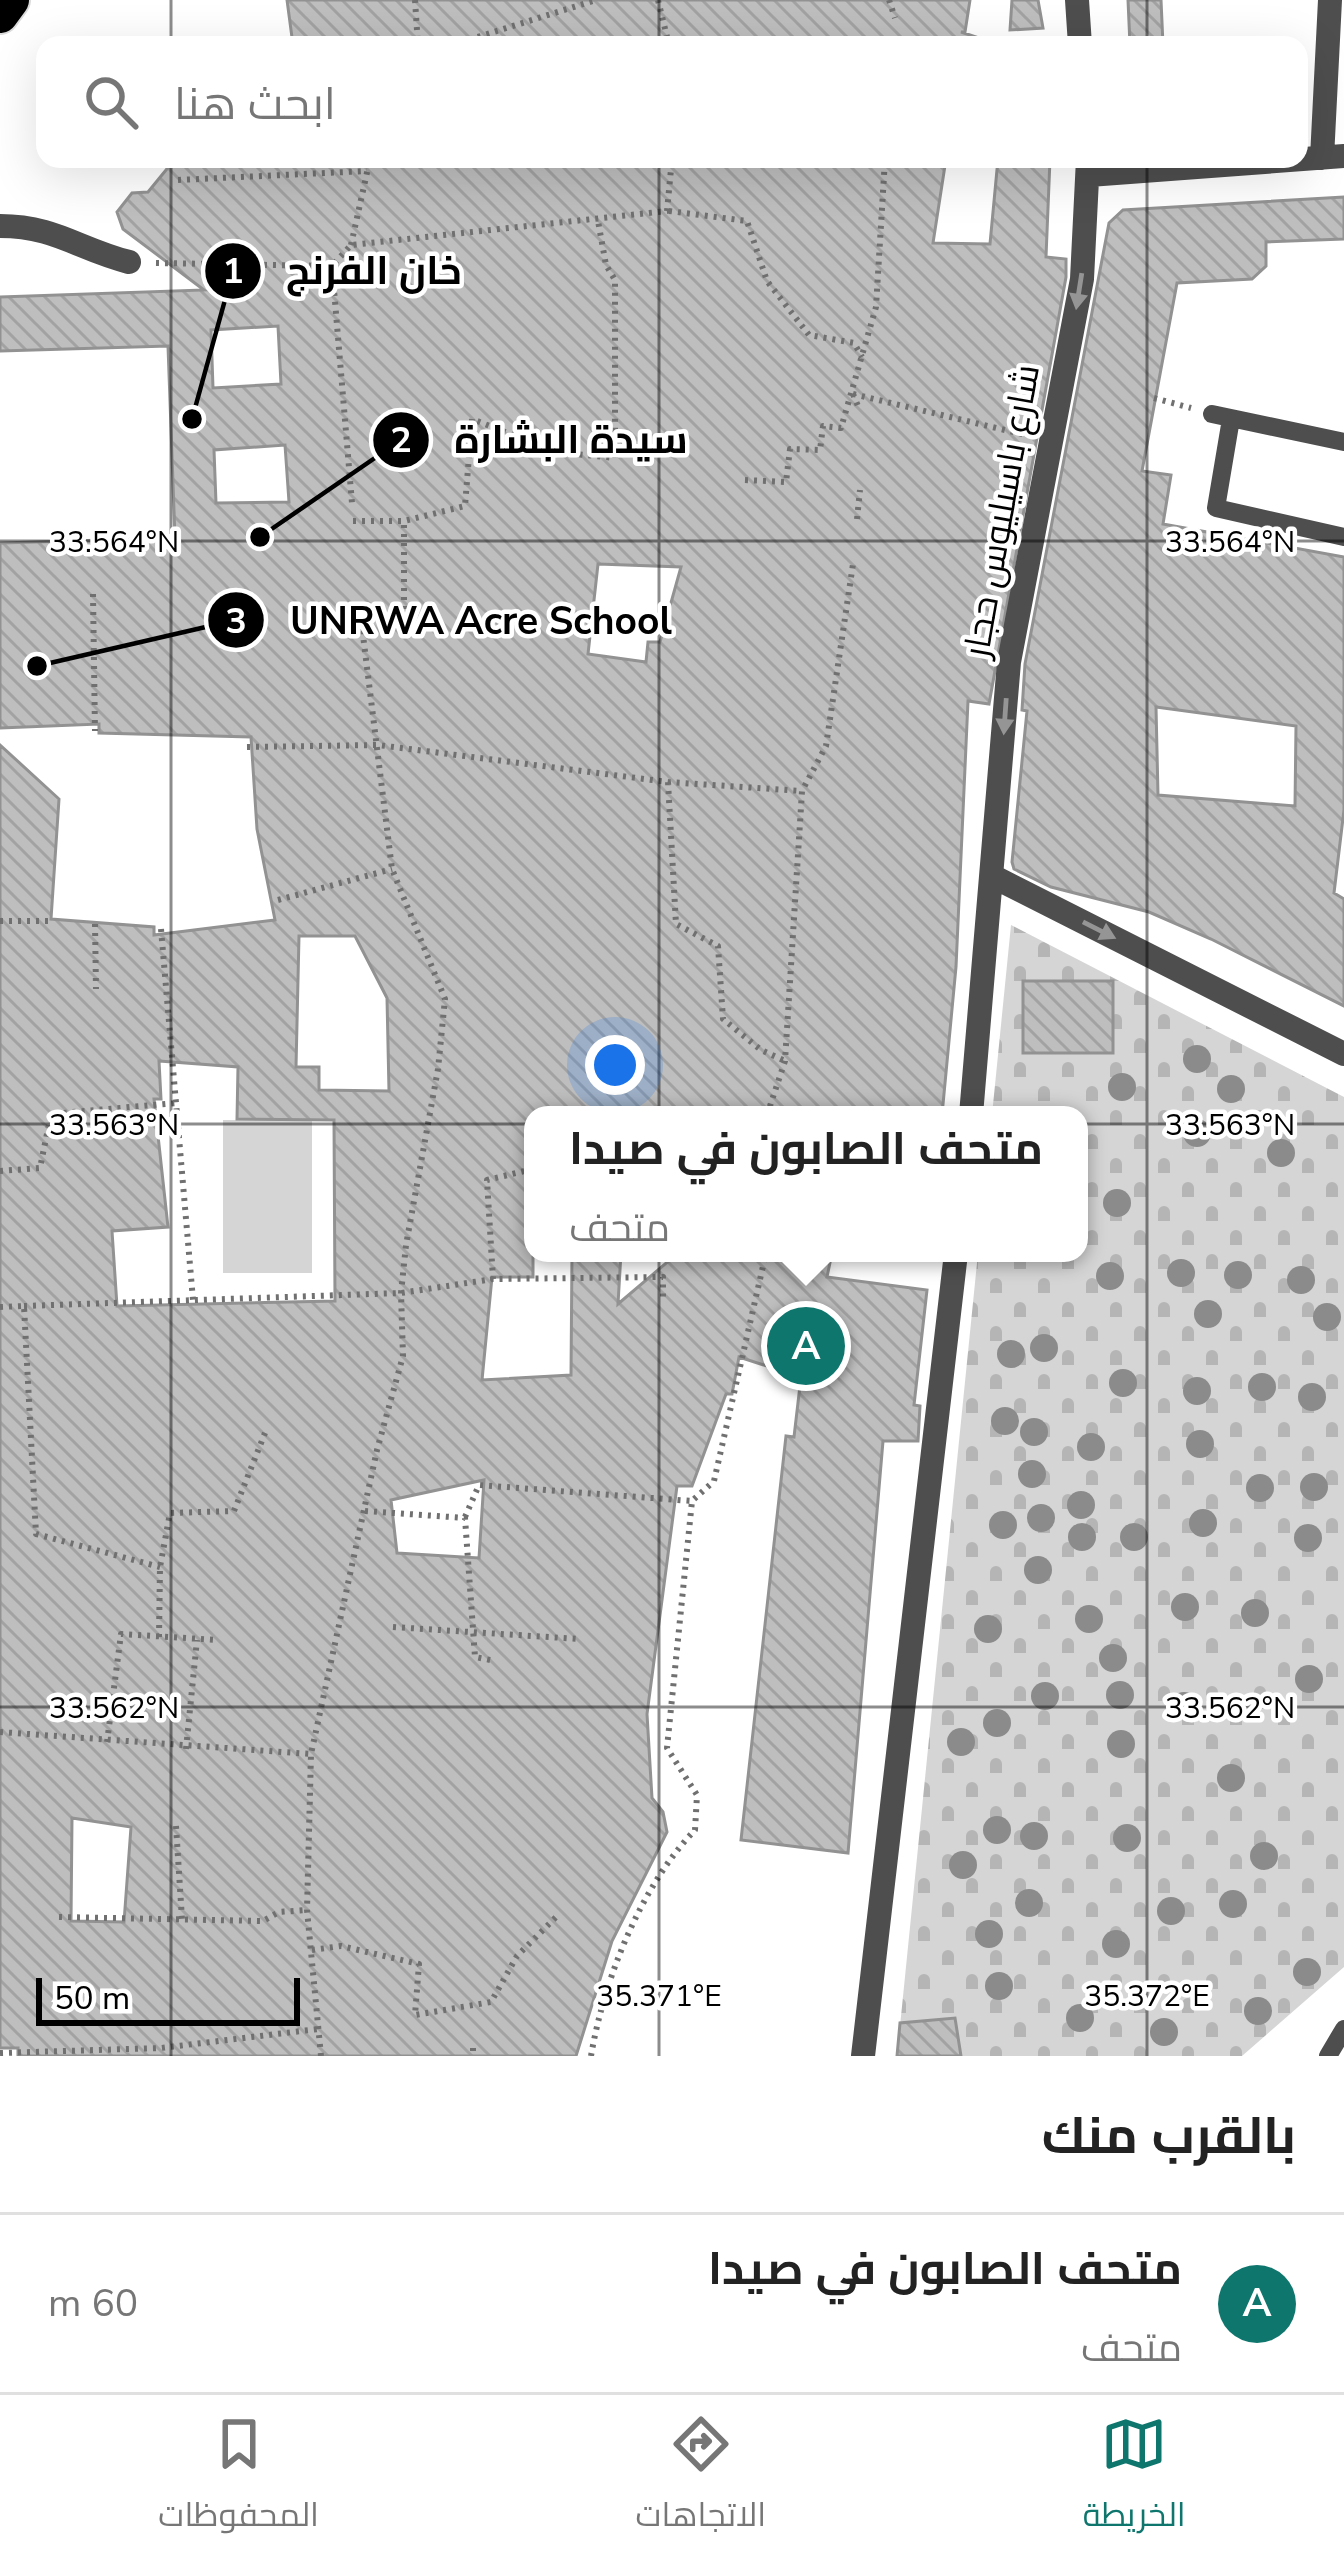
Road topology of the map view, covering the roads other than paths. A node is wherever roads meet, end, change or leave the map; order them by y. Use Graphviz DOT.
graph roads {
  1 [pos="11,0"];
  2 [pos="1078,0"];
  3 [pos="1330,0"];
  4 [pos="0,15"];
  5 [pos="1080,36"];
  6 [pos="1333,157"];
  7 [pos="1088,168"];
  8 [pos="0,226"];
  9 [pos="129,262"];
  10 [pos="1344,442"];
  11 [pos="1344,538"];
  12 [pos="994,878"];
  13 [pos="1344,1054"];
  14 [pos="972,1106"];
  15 [pos="955,1262"];
  16 [pos="1344,2029"];
  17 [pos="863,2056"];
  18 [pos="1328,2056"];
  1 -- 4 [label="highway"];
  2 -- 5 [label="street"];
  3 -- 6 [label="street"];
  7 -- 12 [label="street, شارع باسيليوس حجار, one-way"];
  8 -- 9 [label="street"];
  10 -- 11 [label="lane"];
  12 -- 13 [label="street, one-way"];
  12 -- 14 [label="street, شارع باسيليوس حجار"];
  15 -- 17 [label="street"];
  16 -- 18 [label="lane"];
}
